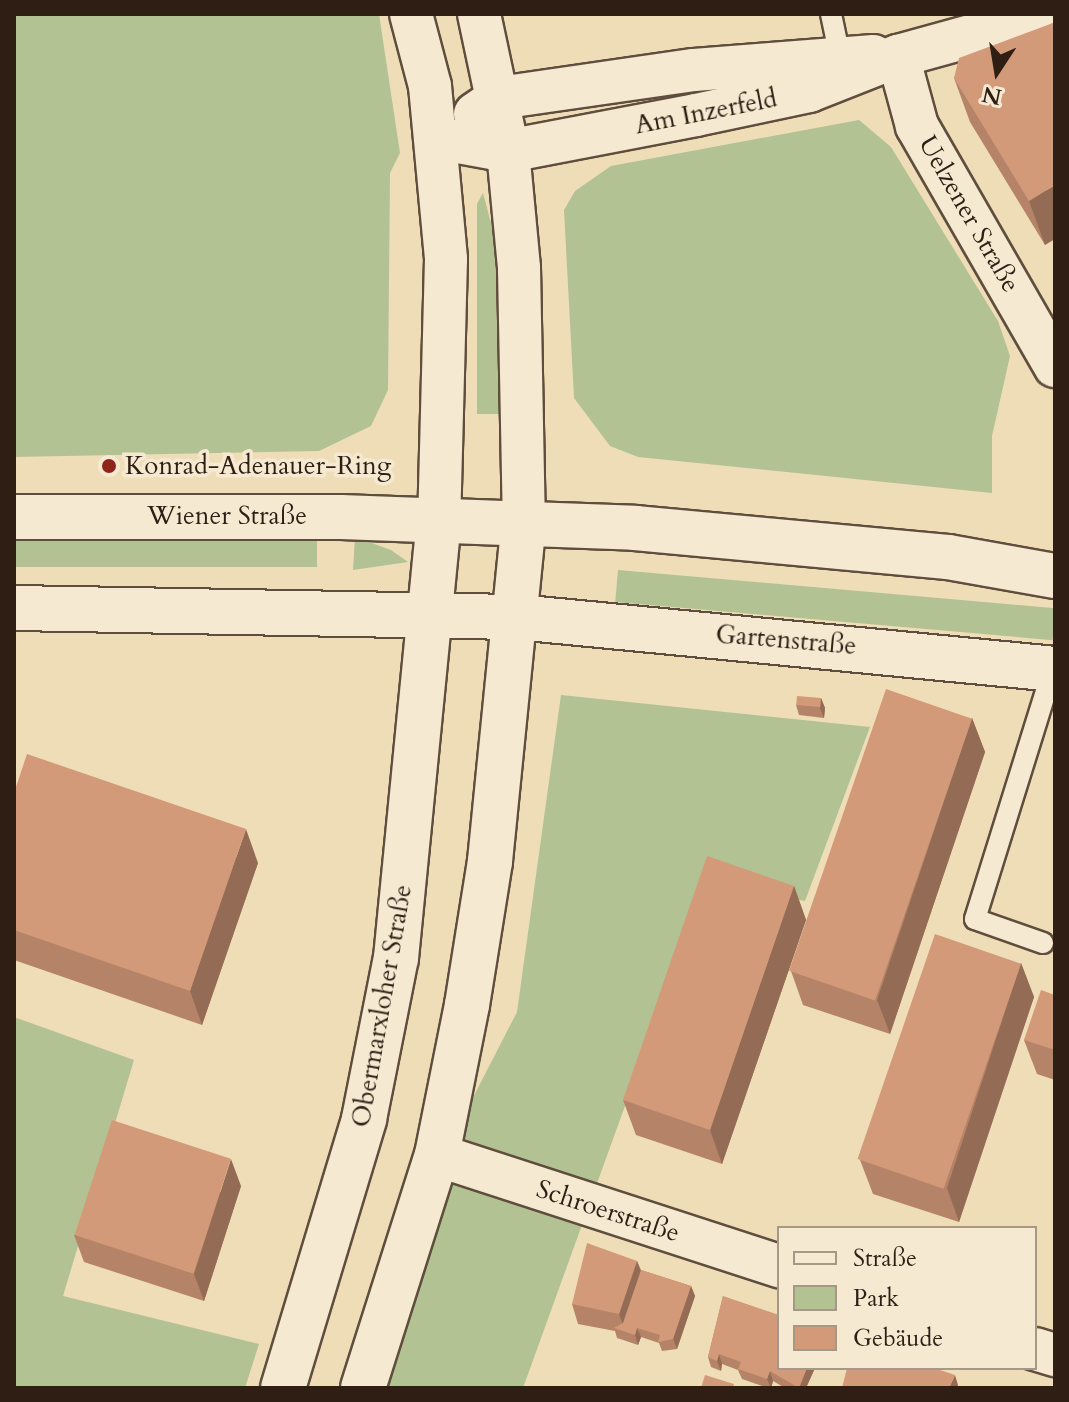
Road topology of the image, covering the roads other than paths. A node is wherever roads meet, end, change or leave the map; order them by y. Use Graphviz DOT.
graph roads {
  1 [pos="411,14"];
  2 [pos="479,14"];
  3 [pos="831,14"];
  4 [pos="1050,14"];
  5 [pos="898,56"];
  6 [pos="840,57"];
  7 [pos="499,98"];
  8 [pos="437,138"];
  9 [pos="508,151"];
  10 [pos="1055,366"];
  11 [pos="14,517"];
  12 [pos="439,520"];
  13 [pos="524,523"];
  14 [pos="1055,576"];
  15 [pos="14,608"];
  16 [pos="432,613"];
  17 [pos="517,617"];
  18 [pos="1054,669"];
  19 [pos="1043,943"];
  20 [pos="437,1155"];
  21 [pos="777,1265"];
  22 [pos="283,1388"];
  23 [pos="363,1388"];
  1 -- 8 [label="street"];
  2 -- 7 [label="street"];
  3 -- 6 [label="lane"];
  4 -- 5 [label="street, Am Inzerfeld"];
  5 -- 6 [label="street, Am Inzerfeld"];
  5 -- 9 [label="street, Am Inzerfeld"];
  5 -- 10 [label="street, Uelzener Straße"];
  6 -- 7 [label="street, Am Inzerfeld"];
  7 -- 8 [label="street"];
  7 -- 9 [label="street"];
  8 -- 9 [label="street"];
  8 -- 12 [label="street"];
  9 -- 13 [label="street"];
  11 -- 12 [label="street, Wiener Straße"];
  12 -- 13 [label="street, Wiener Straße"];
  12 -- 16 [label="street, Obermarxloher Straße"];
  13 -- 14 [label="street"];
  13 -- 17 [label="street"];
  15 -- 16 [label="street"];
  16 -- 17 [label="street, Gartenstraße"];
  16 -- 22 [label="street, Obermarxloher Straße"];
  17 -- 18 [label="street, Gartenstraße"];
  17 -- 20 [label="street"];
  18 -- 19 [label="lane"];
  20 -- 21 [label="street, Schroerstraße"];
  20 -- 23 [label="street"];
}
